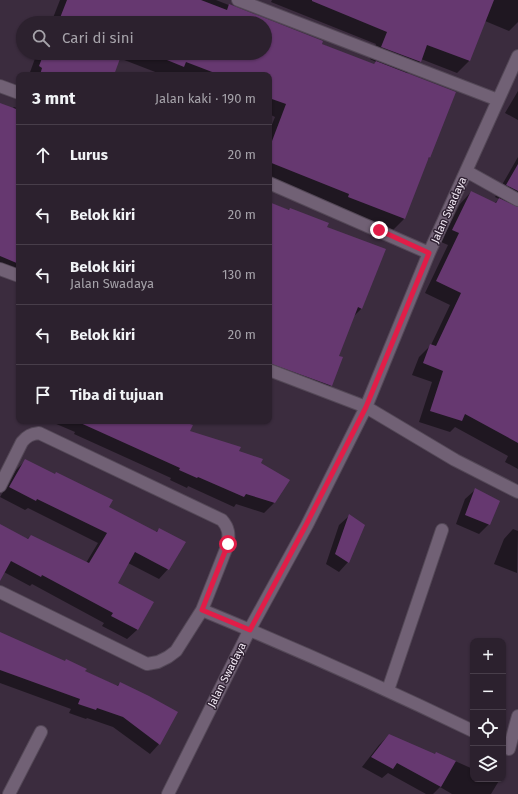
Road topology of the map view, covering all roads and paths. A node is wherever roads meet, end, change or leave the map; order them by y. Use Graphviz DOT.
graph roads {
  1 [pos="238,0"];
  2 [pos="518,56"];
  3 [pos="0,86"];
  4 [pos="16,92"];
  5 [pos="498,100"];
  6 [pos="466,171"];
  7 [pos="272,184"];
  8 [pos="518,200"];
  9 [pos="429,253"];
  10 [pos="0,268"];
  11 [pos="16,275"];
  12 [pos="272,371"];
  13 [pos="366,407"];
  14 [pos="0,486"];
  15 [pos="518,492"];
  16 [pos="442,530"];
  17 [pos="0,592"];
  18 [pos="202,610"];
  19 [pos="250,630"];
  20 [pos="388,690"];
  21 [pos="518,716"];
  22 [pos="470,730"];
  23 [pos="41,732"];
  24 [pos="510,749"];
  25 [pos="9,794"];
  26 [pos="168,794"];
  1 -- 5 [label="street"];
  2 -- 5 [label="street, Jalan Swadaya"];
  3 -- 4 [label="street"];
  5 -- 6 [label="street, Jalan Swadaya"];
  6 -- 8 [label="street"];
  6 -- 9 [label="street, Jalan Swadaya"];
  7 -- 9 [label="street"];
  9 -- 13 [label="street, Jalan Swadaya"];
  10 -- 11 [label="street"];
  12 -- 13 [label="street"];
  13 -- 15 [label="street"];
  13 -- 19 [label="street, Jalan Swadaya"];
  14 -- 18 [label="street"];
  16 -- 20 [label="street"];
  17 -- 18 [label="street"];
  18 -- 19 [label="street"];
  19 -- 20 [label="street"];
  19 -- 26 [label="street, Jalan Swadaya"];
  20 -- 22 [label="street"];
  21 -- 24 [label="street"];
  23 -- 25 [label="street"];
}
